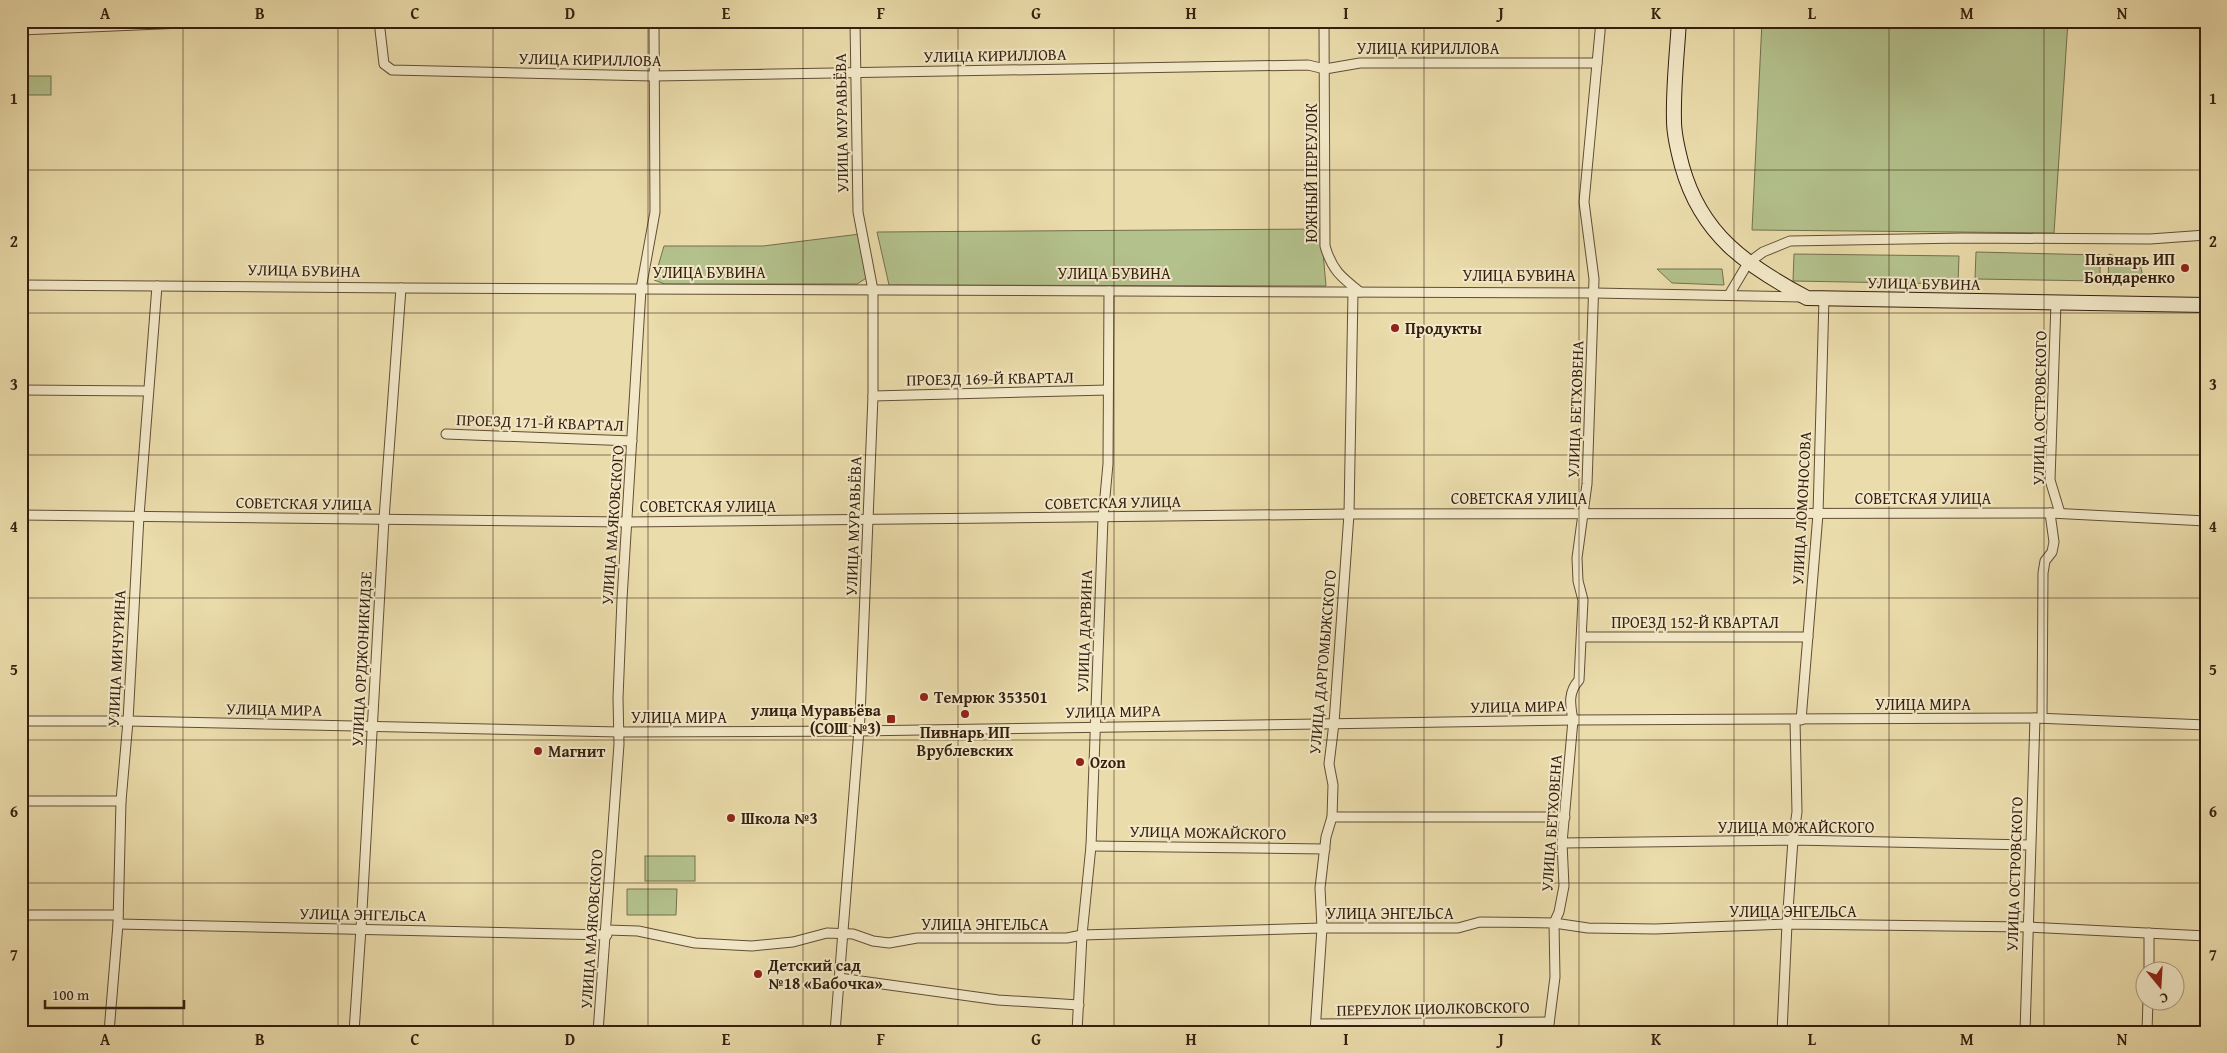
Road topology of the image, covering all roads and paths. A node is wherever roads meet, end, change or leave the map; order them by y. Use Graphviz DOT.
graph roads {
  1 [pos="229,21"];
  2 [pos="379,21"];
  3 [pos="654,21"];
  4 [pos="855,21"];
  5 [pos="1324,21"];
  6 [pos="1601,21"];
  7 [pos="1679,21"];
  8 [pos="21,30"];
  9 [pos="1597,63"];
  10 [pos="1326,69"];
  11 [pos="855,72"];
  12 [pos="653,76"];
  13 [pos="2206,235"];
  14 [pos="1748,263"];
  15 [pos="21,284"];
  16 [pos="157,286"];
  17 [pos="401,288"];
  18 [pos="641,289"];
  19 [pos="873,290"];
  20 [pos="1109,291"];
  21 [pos="1357,292"];
  22 [pos="1594,292"];
  23 [pos="1729,295"];
  24 [pos="1807,298"];
  25 [pos="1824,298"];
  26 [pos="2056,302"];
  27 [pos="2206,305"];
  28 [pos="21,390"];
  29 [pos="1108,390"];
  30 [pos="148,391"];
  31 [pos="873,396"];
  32 [pos="446,434"];
  33 [pos="632,441"];
  34 [pos="1583,512"];
  35 [pos="2050,512"];
  36 [pos="2060,513"];
  37 [pos="1348,514"];
  38 [pos="1818,514"];
  39 [pos="21,515"];
  40 [pos="139,516"];
  41 [pos="1103,518"];
  42 [pos="384,519"];
  43 [pos="869,520"];
  44 [pos="2206,521"];
  45 [pos="627,522"];
  46 [pos="1582,637"];
  47 [pos="1808,637"];
  48 [pos="2038,718"];
  49 [pos="1572,720"];
  50 [pos="1798,720"];
  51 [pos="21,721"];
  52 [pos="128,721"];
  53 [pos="1334,723"];
  54 [pos="2206,725"];
  55 [pos="372,726"];
  56 [pos="1096,726"];
  57 [pos="858,731"];
  58 [pos="619,732"];
  59 [pos="21,801"];
  60 [pos="121,801"];
  61 [pos="1332,817"];
  62 [pos="1565,817"];
  63 [pos="1793,840"];
  64 [pos="1562,843"];
  65 [pos="2030,845"];
  66 [pos="1091,846"];
  67 [pos="1325,849"];
  68 [pos="21,915"];
  69 [pos="118,919"];
  70 [pos="1554,923"];
  71 [pos="1787,924"];
  72 [pos="2027,927"];
  73 [pos="361,928"];
  74 [pos="1322,928"];
  75 [pos="607,933"];
  76 [pos="2149,933"];
  77 [pos="841,934"];
  78 [pos="1082,935"];
  79 [pos="2206,936"];
  80 [pos="2149,960"];
  81 [pos="838,978"];
  82 [pos="1079,1005"];
  83 [pos="2148,1010"];
  84 [pos="1549,1022"];
  85 [pos="1316,1028"];
  86 [pos="109,1032"];
  87 [pos="354,1032"];
  88 [pos="598,1032"];
  89 [pos="835,1032"];
  90 [pos="1077,1032"];
  91 [pos="1548,1032"];
  92 [pos="1782,1032"];
  93 [pos="2025,1032"];
  94 [pos="2147,1032"];
  1 -- 8 [label="street"];
  2 -- 12 [label="street, УЛИЦА КИРИЛЛОВА"];
  3 -- 12 [label="street, УЛИЦА МАЯКОВСКОГО"];
  4 -- 11 [label="street, УЛИЦА МУРАВЬЁВА"];
  5 -- 10 [label="street, ЮЖНЫЙ ПЕРЕУЛОК"];
  6 -- 9 [label="street, УЛИЦА БЕТХОВЕНА"];
  7 -- 14 [label="street"];
  9 -- 10 [label="street, УЛИЦА КИРИЛЛОВА"];
  9 -- 22 [label="street, УЛИЦА БЕТХОВЕНА"];
  10 -- 11 [label="street, УЛИЦА КИРИЛЛОВА"];
  10 -- 21 [label="street, ЮЖНЫЙ ПЕРЕУЛОК"];
  11 -- 12 [label="street, УЛИЦА КИРИЛЛОВА"];
  11 -- 19 [label="street, УЛИЦА МУРАВЬЁВА"];
  12 -- 18 [label="street, УЛИЦА МАЯКОВСКОГО"];
  13 -- 14 [label="street"];
  14 -- 23 [label="street"];
  14 -- 24 [label="street"];
  15 -- 16 [label="street, УЛИЦА БУВИНА"];
  16 -- 17 [label="street, УЛИЦА БУВИНА"];
  16 -- 30 [label="street, УЛИЦА МИЧУРИНА"];
  17 -- 18 [label="street, УЛИЦА БУВИНА"];
  17 -- 42 [label="street, УЛИЦА ОРДЖОНИКИДЗЕ"];
  18 -- 19 [label="street, УЛИЦА БУВИНА"];
  18 -- 33 [label="street, УЛИЦА МАЯКОВСКОГО"];
  19 -- 20 [label="street, УЛИЦА БУВИНА"];
  19 -- 31 [label="street, УЛИЦА МУРАВЬЁВА"];
  20 -- 21 [label="street, УЛИЦА БУВИНА"];
  20 -- 29 [label="street, УЛИЦА ДАРВИНА"];
  21 -- 22 [label="street, УЛИЦА БУВИНА"];
  21 -- 37 [label="street, УЛИЦА ДАРГОМЫЖСКОГО"];
  22 -- 23 [label="street, УЛИЦА БУВИНА"];
  22 -- 34 [label="street, УЛИЦА БЕТХОВЕНА"];
  23 -- 24 [label="street, УЛИЦА БУВИНА"];
  24 -- 25 [label="street, УЛИЦА БУВИНА"];
  25 -- 26 [label="street, УЛИЦА БУВИНА"];
  25 -- 38 [label="street, УЛИЦА ЛОМОНОСОВА"];
  26 -- 27 [label="street, УЛИЦА БУВИНА"];
  26 -- 36 [label="street, УЛИЦА ОСТРОВСКОГО"];
  28 -- 30 [label="street"];
  29 -- 31 [label="street, ПРОЕЗД 169-Й КВАРТАЛ"];
  29 -- 41 [label="street, УЛИЦА ДАРВИНА"];
  30 -- 40 [label="street, УЛИЦА МИЧУРИНА"];
  31 -- 43 [label="street, УЛИЦА МУРАВЬЁВА"];
  32 -- 33 [label="street, ПРОЕЗД 171-Й КВАРТАЛ"];
  33 -- 45 [label="street, УЛИЦА МАЯКОВСКОГО"];
  34 -- 37 [label="street, СОВЕТСКАЯ УЛИЦА"];
  34 -- 38 [label="street, СОВЕТСКАЯ УЛИЦА"];
  34 -- 46 [label="street, УЛИЦА БЕТХОВЕНА"];
  35 -- 36 [label="street, СОВЕТСКАЯ УЛИЦА"];
  35 -- 38 [label="street, СОВЕТСКАЯ УЛИЦА"];
  35 -- 48 [label="street, УЛИЦА ОСТРОВСКОГО"];
  36 -- 44 [label="street, СОВЕТСКАЯ УЛИЦА"];
  37 -- 41 [label="street, СОВЕТСКАЯ УЛИЦА"];
  37 -- 53 [label="street, УЛИЦА ДАРГОМЫЖСКОГО"];
  38 -- 47 [label="street, УЛИЦА ЛОМОНОСОВА"];
  39 -- 40 [label="street, СОВЕТСКАЯ УЛИЦА"];
  40 -- 42 [label="street, СОВЕТСКАЯ УЛИЦА"];
  40 -- 52 [label="street, УЛИЦА МИЧУРИНА"];
  41 -- 43 [label="street, СОВЕТСКАЯ УЛИЦА"];
  41 -- 56 [label="street, УЛИЦА ДАРВИНА"];
  42 -- 45 [label="street, СОВЕТСКАЯ УЛИЦА"];
  42 -- 55 [label="street, УЛИЦА ОРДЖОНИКИДЗЕ"];
  43 -- 45 [label="street, СОВЕТСКАЯ УЛИЦА"];
  43 -- 57 [label="street, УЛИЦА МУРАВЬЁВА"];
  45 -- 58 [label="street, УЛИЦА МАЯКОВСКОГО"];
  46 -- 47 [label="street, ПРОЕЗД 152-Й КВАРТАЛ"];
  46 -- 49 [label="street, УЛИЦА БЕТХОВЕНА"];
  47 -- 50 [label="street, УЛИЦА ЛОМОНОСОВА"];
  48 -- 50 [label="street, УЛИЦА МИРА"];
  48 -- 54 [label="street, УЛИЦА МИРА"];
  48 -- 65 [label="street, УЛИЦА ОСТРОВСКОГО"];
  49 -- 50 [label="street, УЛИЦА МИРА"];
  49 -- 53 [label="street, УЛИЦА МИРА"];
  49 -- 62 [label="street, УЛИЦА БЕТХОВЕНА"];
  50 -- 63 [label="street, УЛИЦА ЛОМОНОСОВА"];
  51 -- 52 [label="street, УЛИЦА МИРА"];
  52 -- 55 [label="street, УЛИЦА МИРА"];
  52 -- 60 [label="street, УЛИЦА МИЧУРИНА"];
  53 -- 56 [label="street, УЛИЦА МИРА"];
  53 -- 61 [label="street, УЛИЦА ДАРГОМЫЖСКОГО"];
  55 -- 58 [label="street, УЛИЦА МИРА"];
  55 -- 73 [label="street, УЛИЦА ОРДЖОНИКИДЗЕ"];
  56 -- 57 [label="street, УЛИЦА МИРА"];
  56 -- 66 [label="street, УЛИЦА ДАРВИНА"];
  57 -- 58 [label="street, УЛИЦА МИРА"];
  57 -- 77 [label="street, УЛИЦА МУРАВЬЁВА"];
  58 -- 75 [label="street, УЛИЦА МАЯКОВСКОГО"];
  59 -- 60 [label="street"];
  60 -- 69 [label="street, УЛИЦА МИЧУРИНА"];
  61 -- 62 [label="street"];
  61 -- 67 [label="street, УЛИЦА ДАРГОМЫЖСКОГО"];
  62 -- 64 [label="street, УЛИЦА БЕТХОВЕНА"];
  63 -- 64 [label="street, УЛИЦА МОЖАЙСКОГО"];
  63 -- 65 [label="street, УЛИЦА МОЖАЙСКОГО"];
  63 -- 71 [label="street, УЛИЦА ЛОМОНОСОВА"];
  64 -- 70 [label="street, УЛИЦА БЕТХОВЕНА"];
  65 -- 72 [label="street, УЛИЦА ОСТРОВСКОГО"];
  66 -- 67 [label="street, УЛИЦА МОЖАЙСКОГО"];
  66 -- 78 [label="street, УЛИЦА ДАРВИНА"];
  67 -- 74 [label="street, УЛИЦА ДАРГОМЫЖСКОГО"];
  68 -- 69 [label="street, УЛИЦА ЭНГЕЛЬСА"];
  69 -- 73 [label="street, УЛИЦА ЭНГЕЛЬСА"];
  69 -- 86 [label="street, УЛИЦА МИЧУРИНА"];
  70 -- 71 [label="street, УЛИЦА ЭНГЕЛЬСА"];
  70 -- 74 [label="street, УЛИЦА ЭНГЕЛЬСА"];
  70 -- 84 [label="street, УЛИЦА БЕТХОВЕНА"];
  71 -- 72 [label="street, УЛИЦА ЭНГЕЛЬСА"];
  71 -- 92 [label="street, УЛИЦА ЛОМОНОСОВА"];
  72 -- 76 [label="street, УЛИЦА ЭНГЕЛЬСА"];
  72 -- 93 [label="street, УЛИЦА ОСТРОВСКОГО"];
  73 -- 75 [label="street, УЛИЦА ЭНГЕЛЬСА"];
  73 -- 87 [label="street, УЛИЦА ОРДЖОНИКИДЗЕ"];
  74 -- 78 [label="street, УЛИЦА ЭНГЕЛЬСА"];
  74 -- 85 [label="street, УЛИЦА ДАРГОМЫЖСКОГО"];
  75 -- 77 [label="street, УЛИЦА ЭНГЕЛЬСА"];
  75 -- 88 [label="street, УЛИЦА МАЯКОВСКОГО"];
  76 -- 79 [label="street, УЛИЦА ЭНГЕЛЬСА"];
  76 -- 80 [label="street"];
  77 -- 78 [label="street, УЛИЦА ЭНГЕЛЬСА"];
  77 -- 81 [label="street, УЛИЦА МУРАВЬЁВА"];
  78 -- 82 [label="street, УЛИЦА ДАРВИНА"];
  81 -- 82 [label="street"];
  81 -- 89 [label="street, УЛИЦА МУРАВЬЁВА"];
  82 -- 90 [label="street, УЛИЦА ДАРВИНА"];
  83 -- 94 [label="street"];
  84 -- 85 [label="street, ПЕРЕУЛОК ЦИОЛКОВСКОГО"];
  84 -- 91 [label="street, УЛИЦА БЕТХОВЕНА"];
}
